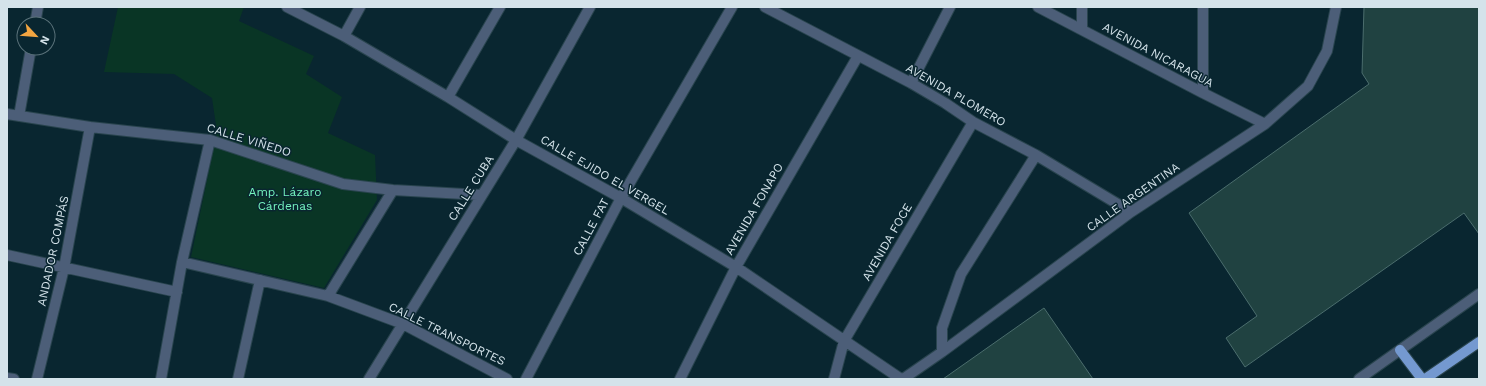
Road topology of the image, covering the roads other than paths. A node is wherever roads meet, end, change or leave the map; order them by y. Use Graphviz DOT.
graph roads {
  1 [pos="287,7"];
  2 [pos="360,7"];
  3 [pos="500,7"];
  4 [pos="590,7"];
  5 [pos="732,7"];
  6 [pos="765,7"];
  7 [pos="950,7"];
  8 [pos="1038,7"];
  9 [pos="1082,7"];
  10 [pos="1203,7"];
  11 [pos="1336,7"];
  12 [pos="1082,29"];
  13 [pos="344,36"];
  14 [pos="30,56"];
  15 [pos="858,56"];
  16 [pos="911,83"];
  17 [pos="1203,94"];
  18 [pos="448,97"];
  19 [pos="7,114"];
  20 [pos="19,116"];
  21 [pos="973,122"];
  22 [pos="1265,124"];
  23 [pos="90,127"];
  24 [pos="210,140"];
  25 [pos="516,140"];
  26 [pos="1036,155"];
  27 [pos="393,190"];
  28 [pos="482,195"];
  29 [pos="621,198"];
  30 [pos="1131,212"];
  31 [pos="7,255"];
  32 [pos="182,262"];
  33 [pos="736,267"];
  34 [pos="64,268"];
  35 [pos="260,280"];
  36 [pos="177,292"];
  37 [pos="1479,294"];
  38 [pos="328,296"];
  39 [pos="402,324"];
  40 [pos="844,341"];
  41 [pos="1479,342"];
  42 [pos="1400,350"];
  43 [pos="942,352"];
  44 [pos="7,378"];
  45 [pos="14,379"];
  46 [pos="37,379"];
  47 [pos="161,379"];
  48 [pos="238,379"];
  49 [pos="369,379"];
  50 [pos="507,379"];
  51 [pos="526,379"];
  52 [pos="680,379"];
  53 [pos="834,379"];
  54 [pos="902,379"];
  55 [pos="1359,379"];
  56 [pos="1423,379"];
  1 -- 13 [label="street, CALLE EJIDO EL VERGEL"];
  2 -- 13 [label="street"];
  3 -- 18 [label="street"];
  4 -- 25 [label="street, CALLE CUBA"];
  5 -- 29 [label="street, CALLE FAT"];
  6 -- 15 [label="street, AVENIDA PLOMERO"];
  7 -- 16 [label="street"];
  8 -- 12 [label="street, AVENIDA NICARAGUA"];
  9 -- 12 [label="street"];
  10 -- 17 [label="street"];
  11 -- 22 [label="street, CALLE ARGENTINA"];
  12 -- 17 [label="street, AVENIDA NICARAGUA"];
  13 -- 18 [label="street, CALLE EJIDO EL VERGEL"];
  14 -- 20 [label="street"];
  15 -- 16 [label="street, AVENIDA PLOMERO"];
  15 -- 33 [label="street, AVENIDA FONAPO"];
  16 -- 21 [label="street, AVENIDA PLOMERO"];
  17 -- 22 [label="street, AVENIDA NICARAGUA"];
  18 -- 25 [label="street, CALLE EJIDO EL VERGEL"];
  19 -- 20 [label="street, CALLE VIÑEDO"];
  20 -- 23 [label="street, CALLE VIÑEDO"];
  21 -- 26 [label="street, AVENIDA PLOMERO"];
  21 -- 40 [label="street, AVENIDA FOCE"];
  22 -- 30 [label="street, CALLE ARGENTINA"];
  23 -- 24 [label="street, CALLE VIÑEDO"];
  23 -- 34 [label="street, ANDADOR COMPÁS"];
  24 -- 27 [label="street, CALLE VIÑEDO"];
  24 -- 32 [label="street"];
  25 -- 28 [label="street, CALLE CUBA"];
  25 -- 29 [label="street, CALLE EJIDO EL VERGEL"];
  26 -- 30 [label="street, AVENIDA PLOMERO"];
  26 -- 43 [label="street"];
  27 -- 28 [label="street, CALLE VIÑEDO"];
  27 -- 38 [label="street"];
  28 -- 39 [label="street, CALLE CUBA"];
  29 -- 33 [label="street, CALLE EJIDO EL VERGEL"];
  29 -- 51 [label="street, CALLE FAT"];
  30 -- 43 [label="street, CALLE ARGENTINA"];
  31 -- 34 [label="street"];
  32 -- 35 [label="street, CALLE TRANSPORTES"];
  32 -- 36 [label="street"];
  33 -- 40 [label="street, CALLE EJIDO EL VERGEL"];
  33 -- 52 [label="street, AVENIDA FONAPO"];
  34 -- 36 [label="street"];
  34 -- 46 [label="street, ANDADOR COMPÁS"];
  35 -- 38 [label="street, CALLE TRANSPORTES"];
  35 -- 48 [label="street"];
  36 -- 47 [label="street"];
  37 -- 42 [label="street"];
  38 -- 39 [label="street, CALLE TRANSPORTES"];
  39 -- 49 [label="street, CALLE CUBA"];
  39 -- 50 [label="street, CALLE TRANSPORTES"];
  40 -- 53 [label="street, AVENIDA FOCE"];
  40 -- 54 [label="street, CALLE EJIDO EL VERGEL"];
  41 -- 56 [label="main road"];
  42 -- 55 [label="street"];
  42 -- 56 [label="main road"];
  43 -- 54 [label="street, CALLE ARGENTINA"];
  44 -- 45 [label="street"];
}
